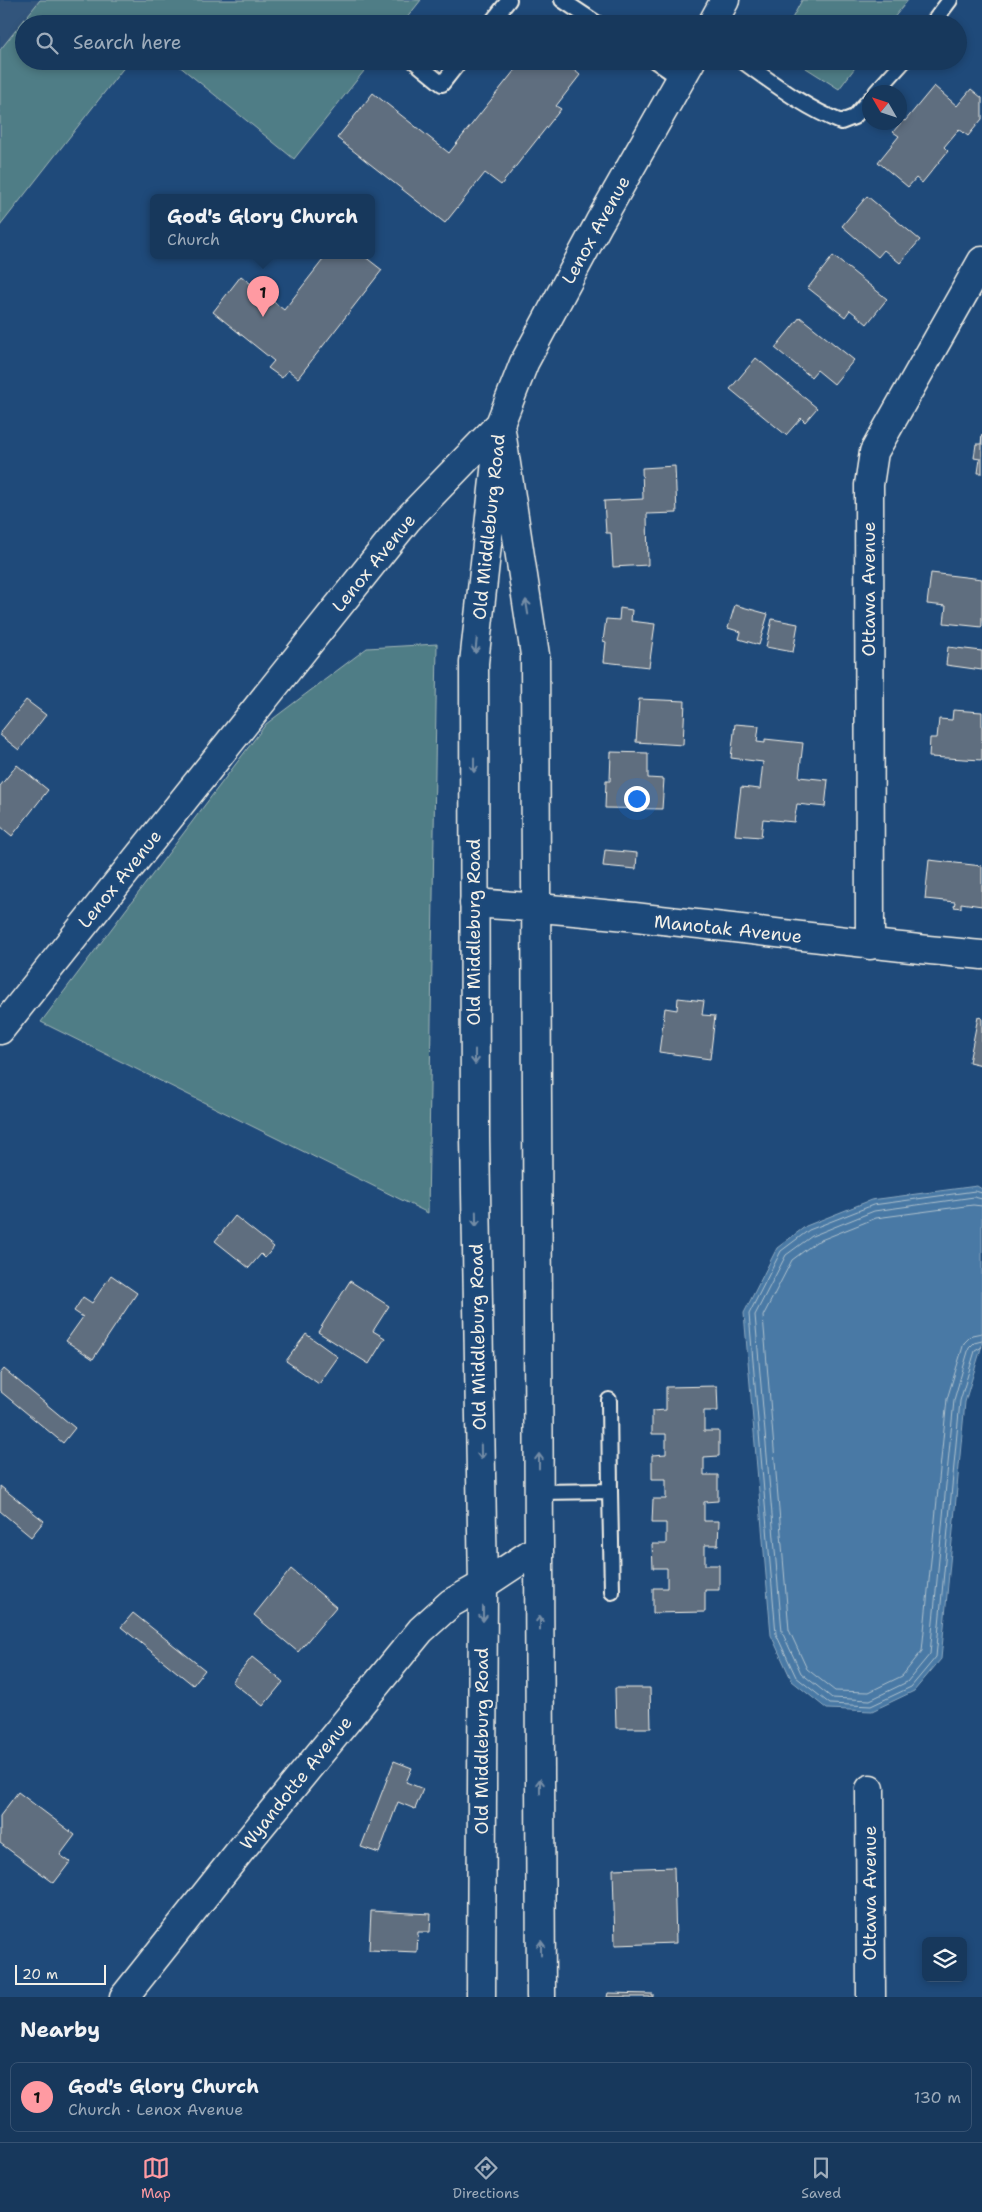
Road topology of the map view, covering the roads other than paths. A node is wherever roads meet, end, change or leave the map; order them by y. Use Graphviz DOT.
graph roads {
  1 [pos="509,0"];
  2 [pos="562,0"];
  3 [pos="725,0"];
  4 [pos="950,0"];
  5 [pos="497,15"];
  6 [pos="584,15"];
  7 [pos="717,15"];
  8 [pos="939,15"];
  9 [pos="425,70"];
  10 [pos="453,70"];
  11 [pos="686,70"];
  12 [pos="755,70"];
  13 [pos="896,70"];
  14 [pos="882,85"];
  15 [pos="862,108"];
  16 [pos="982,260"];
  17 [pos="500,424"];
  18 [pos="474,903"];
  19 [pos="535,907"];
  20 [pos="870,945"];
  21 [pos="982,955"];
  22 [pos="0,1030"];
  23 [pos="609,1400"];
  24 [pos="610,1491"];
  25 [pos="539,1492"];
  26 [pos="539,1548"];
  27 [pos="483,1585"];
  28 [pos="612,1592"];
  29 [pos="870,1789"];
  30 [pos="124,1997"];
  31 [pos="481,1997"];
  32 [pos="541,1997"];
  33 [pos="871,1997"];
  1 -- 5 [label="lane"];
  2 -- 6 [label="lane"];
  3 -- 7 [label="main road"];
  4 -- 8 [label="lane"];
  9 -- 10 [label="lane"];
  11 -- 17 [label="main road, Lenox Avenue"];
  12 -- 15 [label="lane"];
  13 -- 14 [label="lane"];
  16 -- 20 [label="main road, Ottawa Avenue"];
  17 -- 18 [label="main road, Old Middleburg Road, one-way"];
  19 -- 17 [label="main road, Old Middleburg Road, one-way"];
  17 -- 22 [label="main road, Lenox Avenue"];
  18 -- 19 [label="main road, Manotak Avenue"];
  18 -- 27 [label="main road, Old Middleburg Road, one-way"];
  19 -- 20 [label="main road, Manotak Avenue"];
  25 -- 19 [label="main road, Old Middleburg Road, one-way"];
  20 -- 21 [label="main road, Manotak Avenue"];
  23 -- 24 [label="lane"];
  24 -- 25 [label="lane"];
  24 -- 28 [label="lane"];
  25 -- 26 [label="main road, Old Middleburg Road"];
  26 -- 27 [label="main road, Wyandotte Avenue"];
  32 -- 26 [label="main road, Old Middleburg Road, one-way"];
  27 -- 30 [label="main road, Wyandotte Avenue"];
  27 -- 31 [label="main road, Old Middleburg Road, one-way"];
  29 -- 33 [label="main road, Ottawa Avenue"];
}
